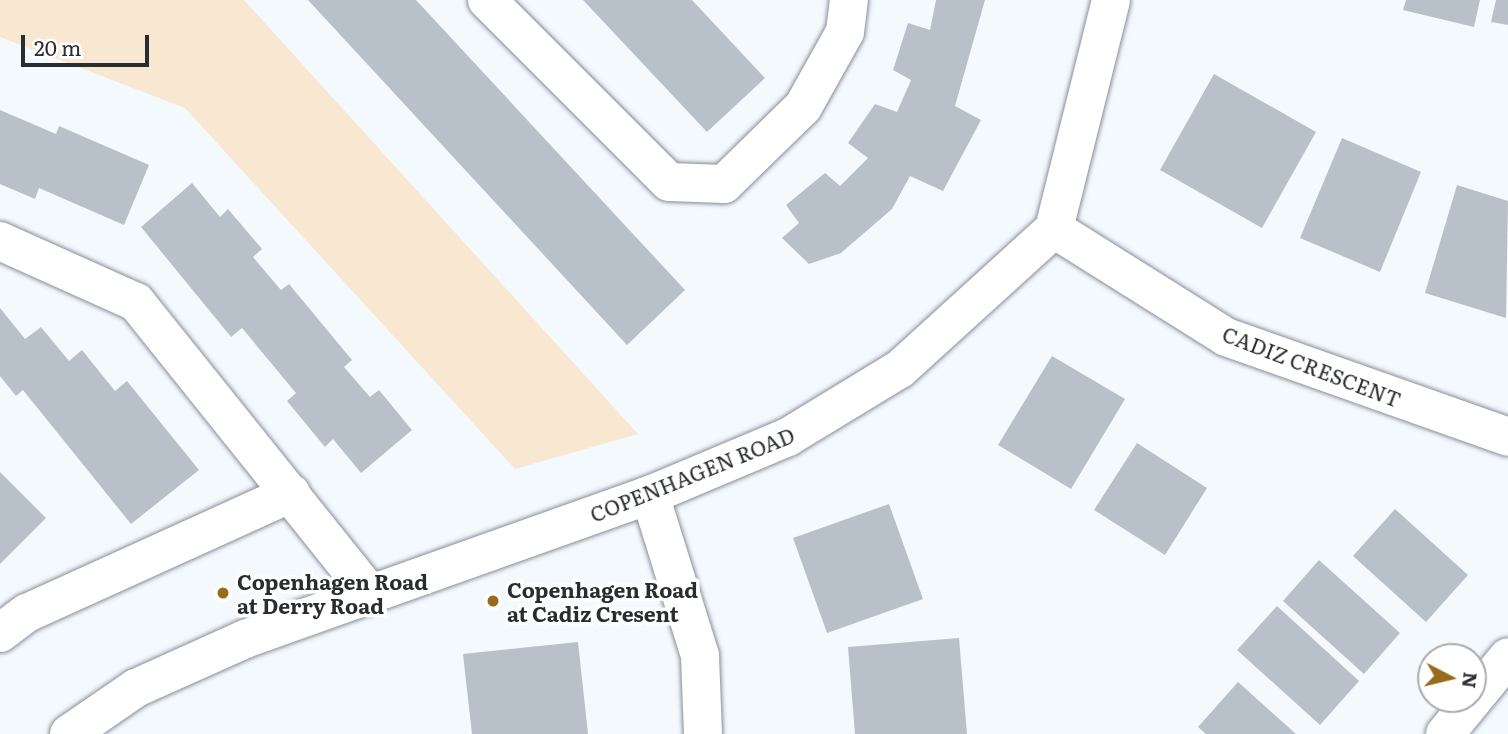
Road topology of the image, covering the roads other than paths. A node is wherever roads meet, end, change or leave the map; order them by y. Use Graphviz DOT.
graph roads {
  1 [pos="487,0"];
  2 [pos="849,0"];
  3 [pos="1111,0"];
  4 [pos="1054,229"];
  5 [pos="0,241"];
  6 [pos="1508,437"];
  7 [pos="291,493"];
  8 [pos="650,495"];
  9 [pos="369,593"];
  10 [pos="0,633"];
  11 [pos="1508,657"];
  12 [pos="69,734"];
  13 [pos="703,734"];
  14 [pos="1445,734"];
  1 -- 2 [label="street"];
  3 -- 4 [label="street"];
  4 -- 6 [label="street, CADIZ CRESCENT"];
  4 -- 8 [label="street, COPENHAGEN ROAD"];
  5 -- 7 [label="street"];
  7 -- 9 [label="street"];
  7 -- 10 [label="street"];
  8 -- 9 [label="street, COPENHAGEN ROAD"];
  8 -- 13 [label="street"];
  9 -- 12 [label="street, COPENHAGEN ROAD"];
  11 -- 14 [label="street"];
}
